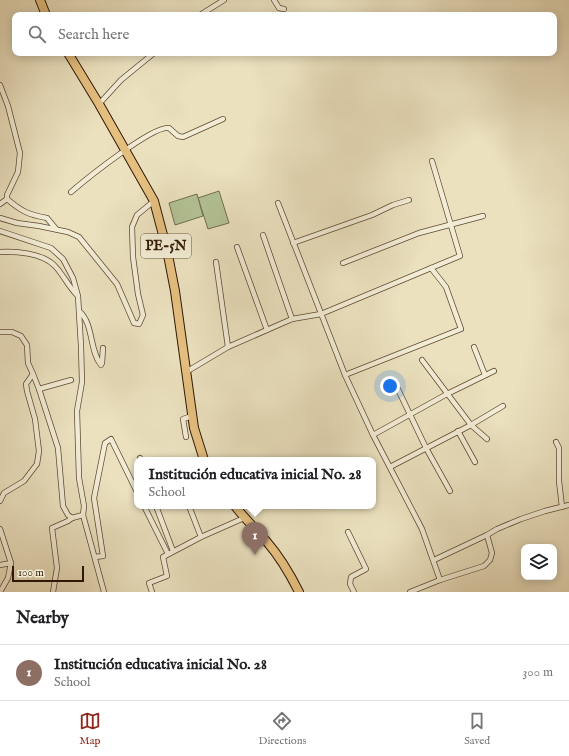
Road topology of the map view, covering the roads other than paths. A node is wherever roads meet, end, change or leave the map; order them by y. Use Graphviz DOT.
graph roads {
  1 [pos="40,0"];
  2 [pos="224,0"];
  3 [pos="274,0"];
  4 [pos="284,9"];
  5 [pos="45,12"];
  6 [pos="205,12"];
  7 [pos="70,56"];
  8 [pos="150,56"];
  9 [pos="0,85"];
  10 [pos="99,104"];
  11 [pos="223,119"];
  12 [pos="126,151"];
  13 [pos="432,161"];
  14 [pos="71,192"];
  15 [pos="7,199"];
  16 [pos="409,200"];
  17 [pos="154,201"];
  18 [pos="278,203"];
  19 [pos="0,204"];
  20 [pos="483,216"];
  21 [pos="0,218"];
  22 [pos="450,224"];
  23 [pos="56,229"];
  24 [pos="0,231"];
  25 [pos="263,235"];
  26 [pos="294,243"];
  27 [pos="237,247"];
  28 [pos="0,252"];
  29 [pos="216,262"];
  30 [pos="343,263"];
  31 [pos="432,268"];
  32 [pos="78,296"];
  33 [pos="79,311"];
  34 [pos="321,314"];
  35 [pos="292,319"];
  36 [pos="267,330"];
  37 [pos="0,332"];
  38 [pos="228,347"];
  39 [pos="474,347"];
  40 [pos="102,348"];
  41 [pos="422,360"];
  42 [pos="494,371"];
  43 [pos="186,372"];
  44 [pos="33,374"];
  45 [pos="345,375"];
  46 [pos="484,375"];
  47 [pos="71,380"];
  48 [pos="394,381"];
  49 [pos="39,389"];
  50 [pos="447,394"];
  51 [pos="503,406"];
  52 [pos="410,415"];
  53 [pos="192,416"];
  54 [pos="471,425"];
  55 [pos="458,431"];
  56 [pos="373,435"];
  57 [pos="186,437"];
  58 [pos="487,439"];
  59 [pos="556,442"];
  60 [pos="426,448"];
  61 [pos="203,457"];
  62 [pos="475,462"];
  63 [pos="390,467"];
  64 [pos="134,486"];
  65 [pos="2,492"];
  66 [pos="450,492"];
  67 [pos="0,501"];
  68 [pos="569,505"];
  69 [pos="562,507"];
  70 [pos="146,509"];
  71 [pos="157,509"];
  72 [pos="190,509"];
  73 [pos="237,509"];
  74 [pos="83,515"];
  75 [pos="72,518"];
  76 [pos="244,518"];
  77 [pos="0,529"];
  78 [pos="348,532"];
  79 [pos="488,535"];
  80 [pos="200,537"];
  81 [pos="173,551"];
  82 [pos="168,554"];
  83 [pos="95,557"];
  84 [pos="434,560"];
  85 [pos="11,563"];
  86 [pos="0,565"];
  87 [pos="440,580"];
  88 [pos="0,592"];
  89 [pos="53,592"];
  90 [pos="104,592"];
  91 [pos="152,592"];
  92 [pos="299,592"];
  93 [pos="354,592"];
  94 [pos="410,592"];
  1 -- 5 [label="highway"];
  2 -- 6 [label="street"];
  3 -- 4 [label="street"];
  7 -- 10 [label="highway, PE-5N"];
  8 -- 10 [label="street"];
  9 -- 15 [label="street"];
  10 -- 12 [label="highway, PE-5N"];
  11 -- 12 [label="street"];
  12 -- 14 [label="street"];
  12 -- 17 [label="highway, PE-5N"];
  13 -- 22 [label="street"];
  15 -- 19 [label="street"];
  15 -- 23 [label="street"];
  16 -- 26 [label="street"];
  17 -- 23 [label="street"];
  17 -- 43 [label="highway, PE-5N"];
  18 -- 26 [label="street"];
  20 -- 22 [label="street"];
  21 -- 23 [label="street"];
  22 -- 30 [label="street"];
  22 -- 31 [label="street"];
  24 -- 32 [label="street"];
  25 -- 35 [label="street"];
  26 -- 34 [label="street"];
  27 -- 36 [label="street"];
  28 -- 32 [label="street"];
  29 -- 38 [label="street"];
  31 -- 34 [label="street"];
  31 -- 45 [label="street"];
  32 -- 33 [label="street"];
  33 -- 40 [label="street"];
  33 -- 74 [label="street"];
  34 -- 35 [label="street"];
  34 -- 45 [label="street"];
  35 -- 36 [label="street"];
  36 -- 38 [label="street"];
  37 -- 44 [label="street"];
  38 -- 43 [label="street"];
  39 -- 46 [label="street"];
  41 -- 50 [label="street"];
  42 -- 46 [label="street"];
  43 -- 53 [label="highway, PE-5N"];
  44 -- 49 [label="street"];
  44 -- 65 [label="street"];
  45 -- 56 [label="street"];
  46 -- 50 [label="street"];
  47 -- 49 [label="street"];
  48 -- 52 [label="street"];
  49 -- 75 [label="street"];
  50 -- 52 [label="street"];
  50 -- 54 [label="street"];
  51 -- 54 [label="street"];
  52 -- 56 [label="street"];
  52 -- 60 [label="street"];
  53 -- 57 [label="street"];
  53 -- 61 [label="highway, PE-5N"];
  54 -- 55 [label="street"];
  54 -- 58 [label="street"];
  55 -- 60 [label="street"];
  55 -- 62 [label="street"];
  56 -- 63 [label="street"];
  59 -- 69 [label="street"];
  60 -- 63 [label="street"];
  60 -- 66 [label="street"];
  63 -- 84 [label="street"];
  64 -- 83 [label="street"];
  65 -- 67 [label="street"];
  68 -- 69 [label="street"];
  69 -- 79 [label="street"];
  70 -- 82 [label="street"];
  71 -- 81 [label="street"];
  72 -- 80 [label="street"];
  73 -- 76 [label="highway"];
  74 -- 75 [label="street"];
  74 -- 83 [label="street"];
  75 -- 89 [label="street"];
  76 -- 80 [label="street"];
  76 -- 92 [label="highway"];
  77 -- 85 [label="street"];
  78 -- 93 [label="street"];
  79 -- 84 [label="street"];
  79 -- 87 [label="street"];
  80 -- 81 [label="street"];
  81 -- 82 [label="street"];
  82 -- 91 [label="street"];
  83 -- 90 [label="street"];
  84 -- 87 [label="street"];
  85 -- 86 [label="street"];
  85 -- 88 [label="street"];
  87 -- 94 [label="street"];
}
